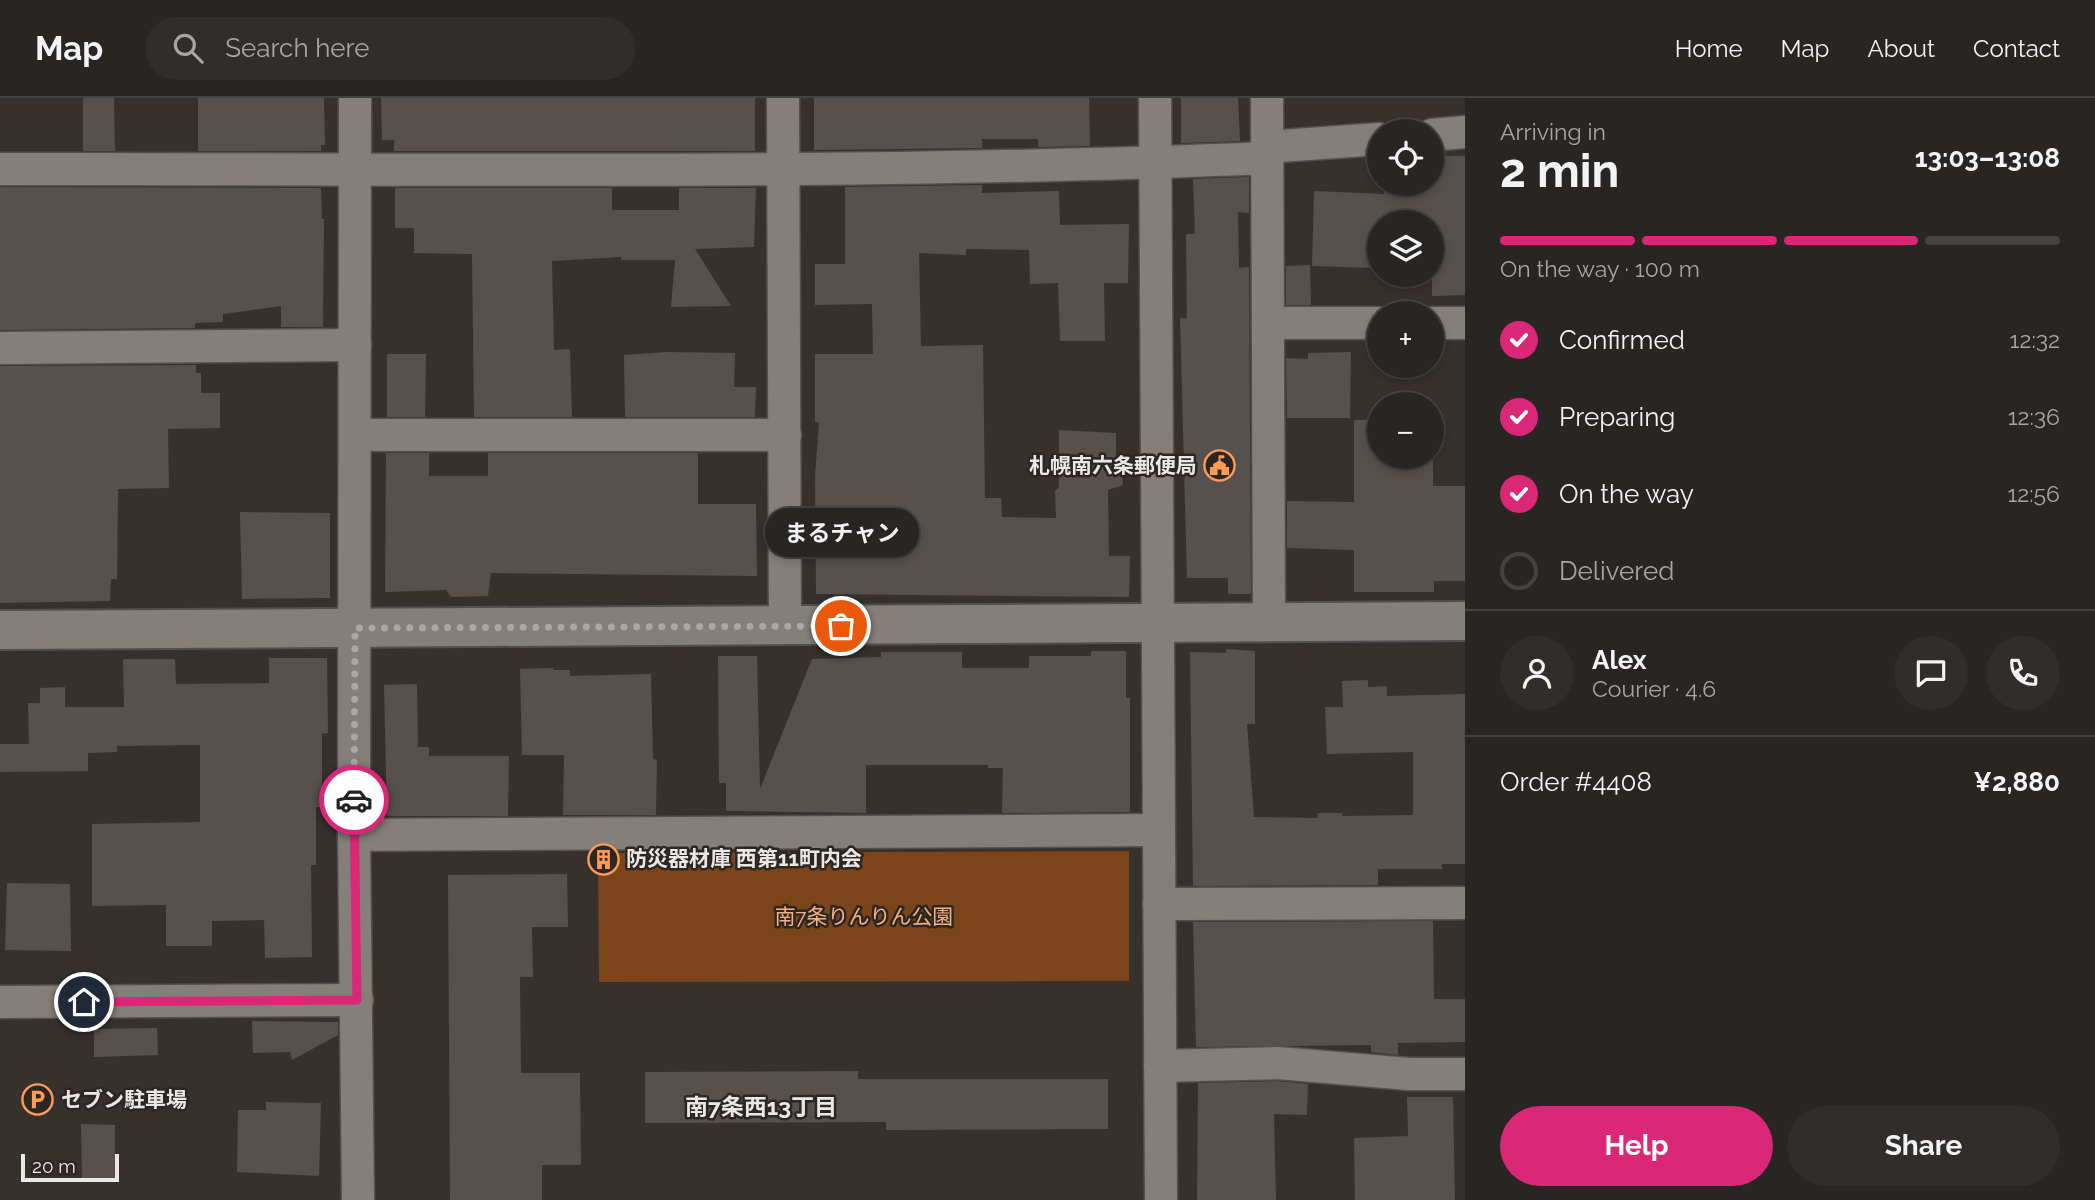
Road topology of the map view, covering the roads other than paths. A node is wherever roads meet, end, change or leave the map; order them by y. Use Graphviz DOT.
graph roads {
  1 [pos="355,98"];
  2 [pos="783,98"];
  3 [pos="1155,98"];
  4 [pos="1267,98"];
  5 [pos="1465,132"];
  6 [pos="1444,134"];
  7 [pos="1367,140"];
  8 [pos="1267,152"];
  9 [pos="1155,163"];
  10 [pos="356,168"];
  11 [pos="783,168"];
  12 [pos="0,169"];
  13 [pos="1268,323"];
  14 [pos="1367,323"];
  15 [pos="1444,323"];
  16 [pos="1465,323"];
  17 [pos="355,345"];
  18 [pos="0,348"];
  19 [pos="785,435"];
  20 [pos="356,436"];
  21 [pos="1465,621"];
  22 [pos="1269,622"];
  23 [pos="1158,624"];
  24 [pos="785,626"];
  25 [pos="355,628"];
  26 [pos="0,630"];
  27 [pos="1159,830"];
  28 [pos="354,835"];
  29 [pos="1465,903"];
  30 [pos="1159,904"];
  31 [pos="357,1000"];
  32 [pos="0,1002"];
  33 [pos="1160,1066"];
  34 [pos="1465,1074"];
  35 [pos="358,1200"];
  36 [pos="1161,1200"];
  1 -- 10 [label="street"];
  2 -- 11 [label="street"];
  3 -- 9 [label="street"];
  4 -- 8 [label="street"];
  5 -- 6 [label="street"];
  7 -- 8 [label="street"];
  8 -- 9 [label="street"];
  8 -- 13 [label="street"];
  9 -- 11 [label="street"];
  9 -- 23 [label="street"];
  10 -- 11 [label="street"];
  10 -- 12 [label="street"];
  10 -- 17 [label="street"];
  11 -- 19 [label="street"];
  13 -- 14 [label="street"];
  13 -- 22 [label="street"];
  15 -- 16 [label="street"];
  17 -- 18 [label="street"];
  17 -- 20 [label="street"];
  19 -- 20 [label="street"];
  19 -- 24 [label="street"];
  20 -- 25 [label="street"];
  21 -- 22 [label="street"];
  22 -- 23 [label="street"];
  23 -- 24 [label="street"];
  23 -- 27 [label="street"];
  24 -- 25 [label="street"];
  25 -- 26 [label="street"];
  25 -- 28 [label="street"];
  27 -- 28 [label="street"];
  27 -- 30 [label="street"];
  28 -- 31 [label="street"];
  29 -- 30 [label="street"];
  30 -- 33 [label="street"];
  31 -- 32 [label="street"];
  31 -- 35 [label="street"];
  33 -- 34 [label="street"];
  33 -- 36 [label="street"];
}
